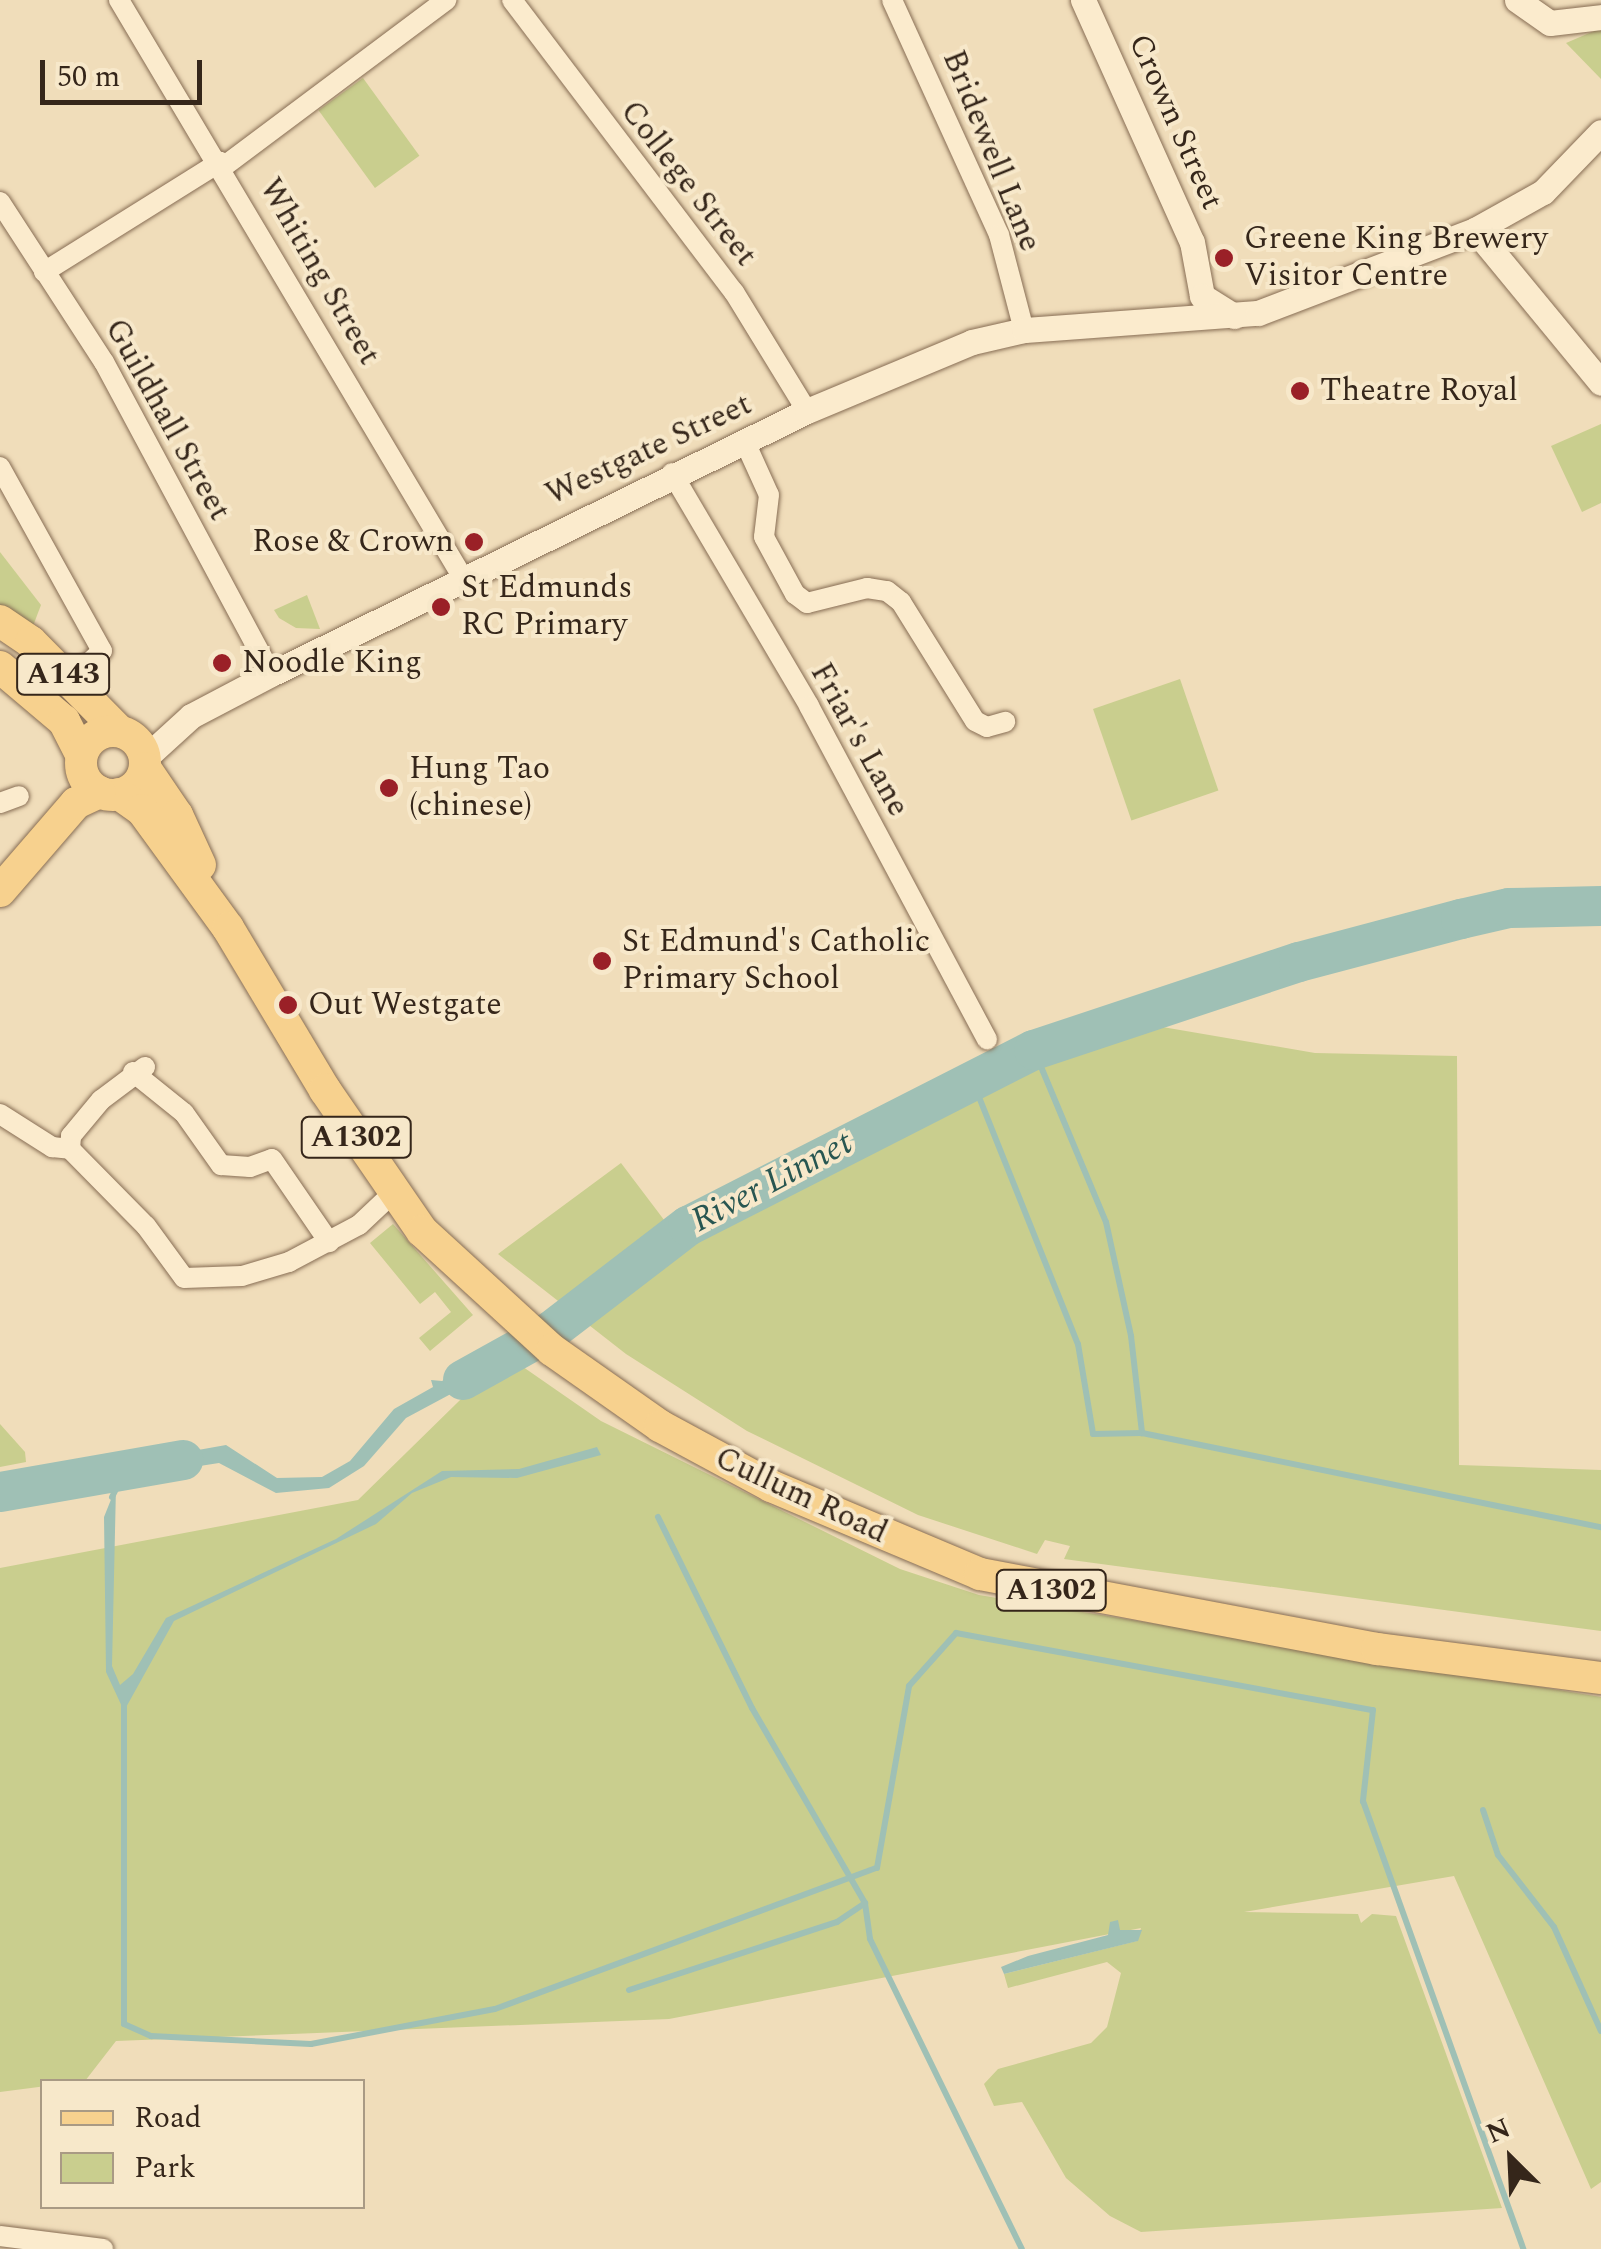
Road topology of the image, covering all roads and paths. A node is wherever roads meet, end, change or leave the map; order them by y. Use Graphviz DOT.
graph roads {
  1 [pos="118,0"];
  2 [pos="446,0"];
  3 [pos="512,0"];
  4 [pos="892,0"];
  5 [pos="1083,0"];
  6 [pos="1517,0"];
  7 [pos="1601,17"];
  8 [pos="1601,132"];
  9 [pos="222,164"];
  10 [pos="0,202"];
  11 [pos="1475,230"];
  12 [pos="44,272"];
  13 [pos="1202,296"];
  14 [pos="1234,316"];
  15 [pos="1160,323"];
  16 [pos="1024,330"];
  17 [pos="1601,383"];
  18 [pos="807,410"];
  19 [pos="744,440"];
  20 [pos="0,467"];
  21 [pos="672,473"];
  22 [pos="464,578"];
  23 [pos="1,621"];
  24 [pos="1,666"];
  25 [pos="272,674"];
  26 [pos="69,681"];
  27 [pos="1006,722"];
  28 [pos="134,748"];
  29 [pos="81,759"];
  30 [pos="110,793"];
  31 [pos="0,874"];
  32 [pos="0,891"];
  33 [pos="228,928"];
  34 [pos="987,1040"];
  35 [pos="0,1114"];
  36 [pos="70,1150"];
  37 [pos="392,1192"];
  38 [pos="329,1242"];
  39 [pos="1601,1678"];
  40 [pos="0,2236"];
  41 [pos="103,2249"];
  1 -- 9 [label="street, Whiting Street"];
  2 -- 9 [label="street"];
  3 -- 18 [label="street, College Street"];
  4 -- 16 [label="street, Bridewell Lane"];
  5 -- 13 [label="street, Crown Street"];
  6 -- 7 [label="street"];
  8 -- 11 [label="street, Westgate Street"];
  9 -- 12 [label="street"];
  9 -- 22 [label="street, Whiting Street"];
  10 -- 12 [label="street, Guildhall Street"];
  11 -- 14 [label="street, Westgate Street"];
  11 -- 17 [label="street"];
  12 -- 25 [label="street, Guildhall Street"];
  13 -- 14 [label="street"];
  13 -- 15 [label="street, Westgate Street"];
  14 -- 15 [label="street, Westgate Street"];
  15 -- 16 [label="street, Westgate Street"];
  16 -- 18 [label="street, Westgate Street"];
  18 -- 19 [label="street, Westgate Street"];
  19 -- 21 [label="street, Westgate Street"];
  19 -- 27 [label="street"];
  20 -- 26 [label="street"];
  21 -- 22 [label="street, Westgate Street"];
  21 -- 34 [label="street, Friar's Lane"];
  22 -- 25 [label="street, Westgate Street"];
  23 -- 26 [label="main road, A143"];
  24 -- 29 [label="main road, A143"];
  25 -- 28 [label="street, Westgate Street"];
  26 -- 28 [label="main road, A143"];
  28 -- 29 [label="main road, A143"];
  28 -- 30 [label="main road"];
  28 -- 33 [label="main road, Cullum Road / A1302"];
  29 -- 30 [label="main road, A143"];
  29 -- 31 [label="main road, A143"];
  30 -- 32 [label="main road"];
  30 -- 33 [label="main road, Cullum Road / A1302"];
  33 -- 37 [label="main road, Cullum Road / A1302"];
  35 -- 36 [label="street"];
  36 -- 38 [label="street"];
  36 -- 38 [label="street"];
  37 -- 38 [label="street"];
  37 -- 39 [label="main road, Cullum Road / A1302"];
  40 -- 41 [label="street"];
}
